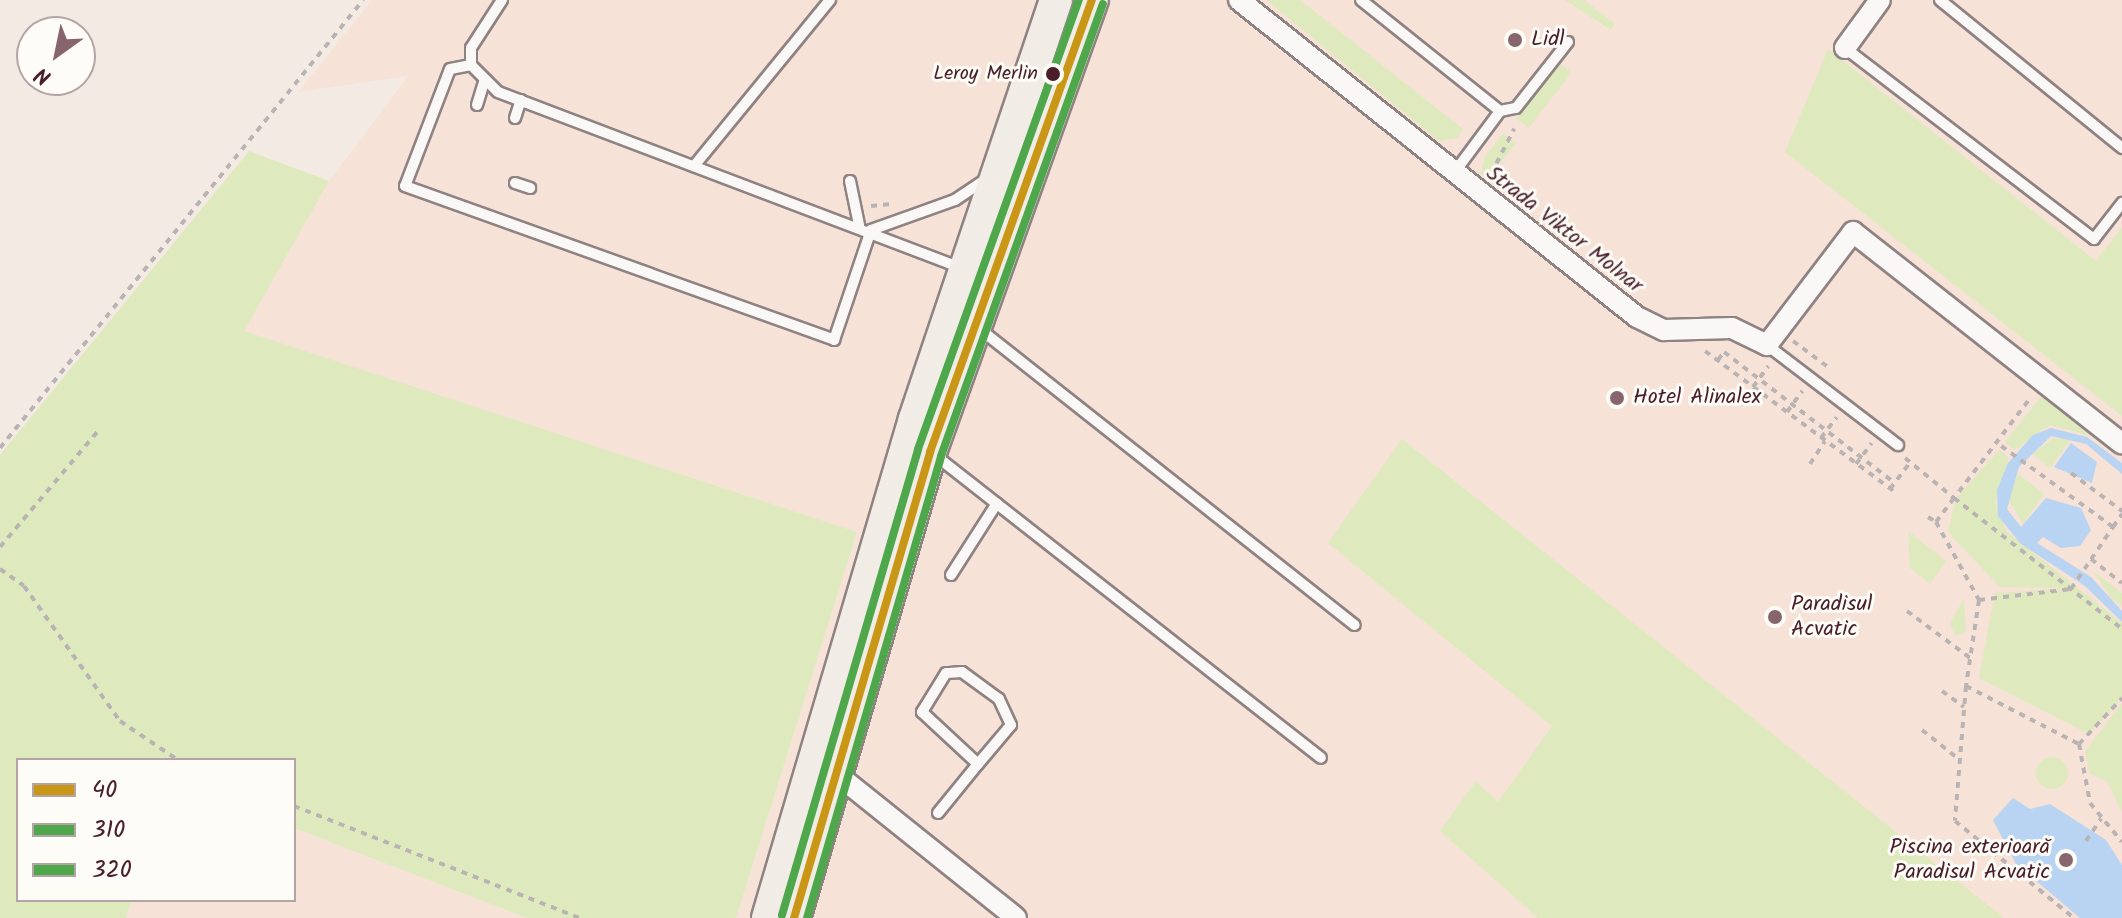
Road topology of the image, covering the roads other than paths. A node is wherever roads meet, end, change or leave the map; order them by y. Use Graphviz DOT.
graph roads {
  1 [pos="502,0"];
  2 [pos="830,0"];
  3 [pos="1056,0"];
  4 [pos="1092,0"];
  5 [pos="1239,0"];
  6 [pos="1361,0"];
  7 [pos="1880,0"];
  8 [pos="1940,0"];
  9 [pos="1568,42"];
  10 [pos="1845,48"];
  11 [pos="471,65"];
  12 [pos="484,82"];
  13 [pos="521,100"];
  14 [pos="477,105"];
  15 [pos="1500,111"];
  16 [pos="515,118"];
  17 [pos="2122,148"];
  18 [pos="694,166"];
  19 [pos="1001,169"];
  20 [pos="1453,174"];
  21 [pos="850,181"];
  22 [pos="515,183"];
  23 [pos="530,188"];
  24 [pos="2122,203"];
  25 [pos="859,225"];
  26 [pos="871,230"];
  27 [pos="966,270"];
  28 [pos="976,326"];
  29 [pos="1772,338"];
  30 [pos="2122,444"];
  31 [pos="1898,445"];
  32 [pos="930,452"];
  33 [pos="997,503"];
  34 [pos="951,575"];
  35 [pos="1354,625"];
  36 [pos="1321,758"];
  37 [pos="978,764"];
  38 [pos="834,772"];
  39 [pos="938,813"];
  40 [pos="768,918"];
  41 [pos="794,918"];
  42 [pos="1016,918"];
  1 -- 11 [label="lane"];
  2 -- 18 [label="lane"];
  3 -- 19 [label="main road"];
  4 -- 28 [label="main road"];
  5 -- 20 [label="street, Strada Viktor Molnar"];
  6 -- 15 [label="lane"];
  7 -- 10 [label="street"];
  8 -- 17 [label="lane"];
  9 -- 15 [label="lane"];
  10 -- 24 [label="lane"];
  11 -- 12 [label="lane"];
  11 -- 26 [label="lane"];
  12 -- 13 [label="lane"];
  12 -- 14 [label="lane"];
  13 -- 16 [label="lane"];
  13 -- 18 [label="lane"];
  15 -- 20 [label="lane"];
  18 -- 25 [label="lane"];
  19 -- 26 [label="lane"];
  19 -- 27 [label="main road"];
  20 -- 29 [label="street, Strada Viktor Molnar"];
  21 -- 25 [label="lane"];
  22 -- 23 [label="lane"];
  25 -- 26 [label="lane"];
  26 -- 27 [label="lane"];
  27 -- 40 [label="main road"];
  28 -- 32 [label="main road"];
  28 -- 35 [label="lane"];
  29 -- 30 [label="street"];
  29 -- 31 [label="lane"];
  32 -- 33 [label="lane"];
  32 -- 38 [label="main road"];
  33 -- 34 [label="lane"];
  33 -- 36 [label="lane"];
  37 -- 37 [label="lane"];
  37 -- 39 [label="lane"];
  38 -- 41 [label="main road"];
  38 -- 42 [label="street"];
}
